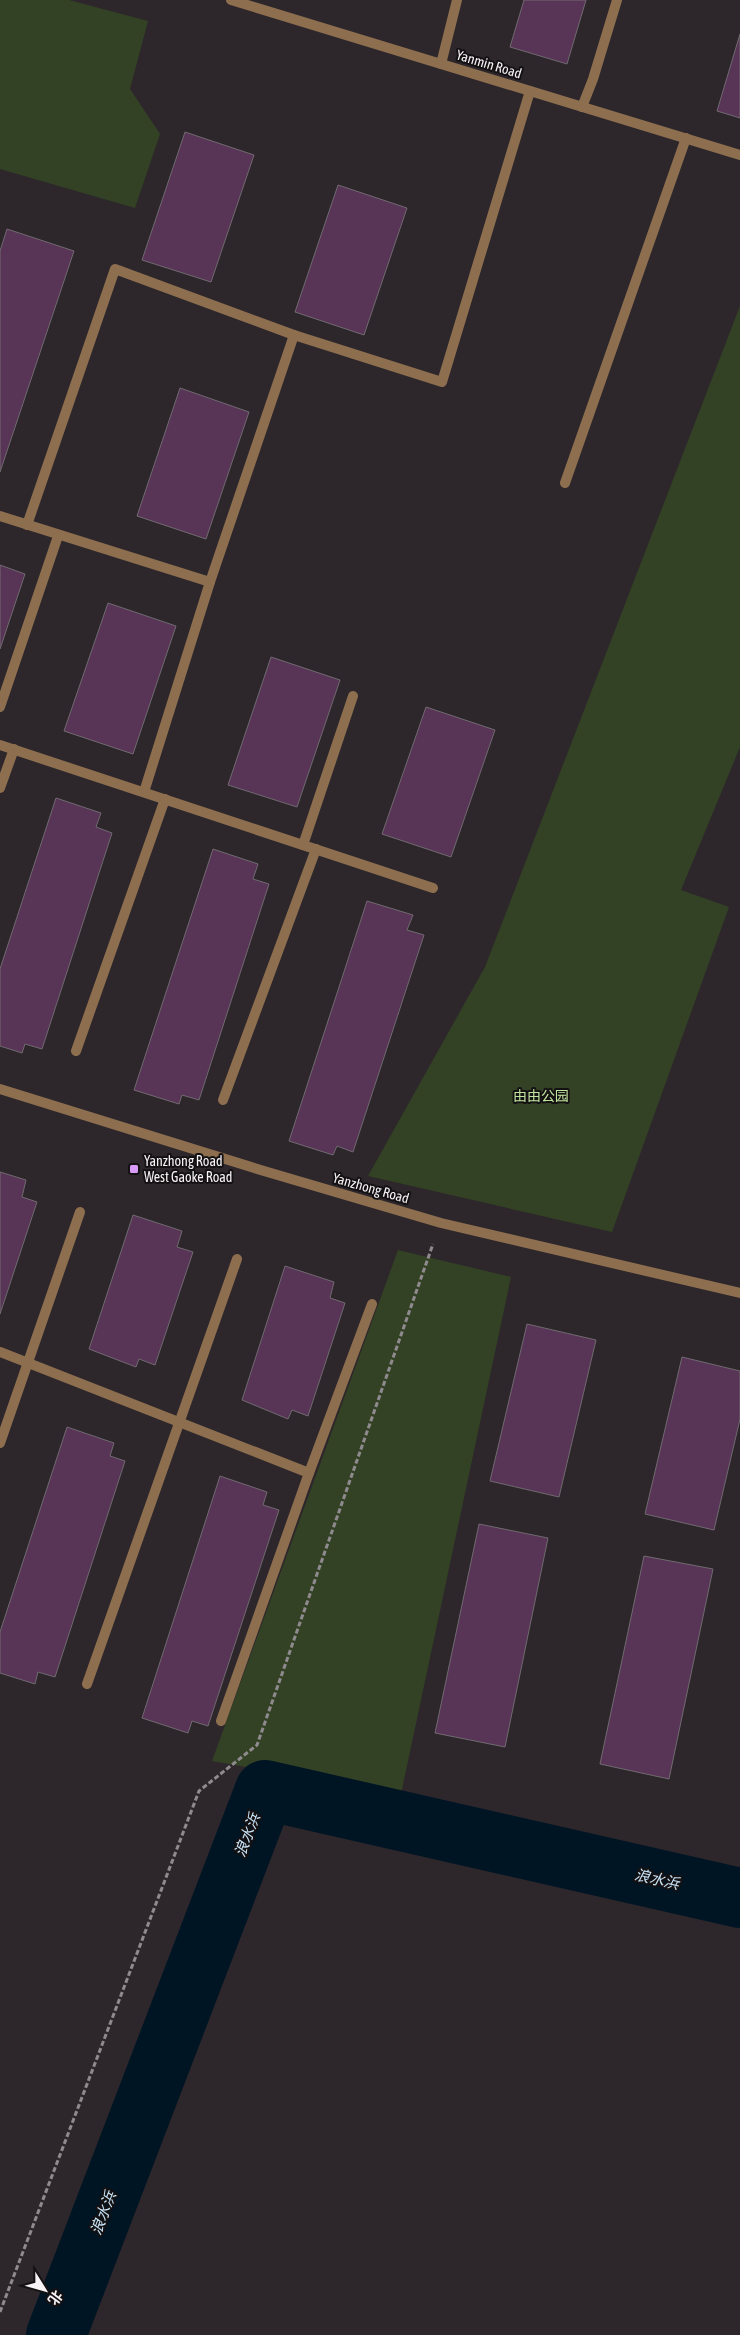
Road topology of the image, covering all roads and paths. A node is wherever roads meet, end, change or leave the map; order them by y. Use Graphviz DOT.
graph roads {
  1 [pos="231,0"];
  2 [pos="457,0"];
  3 [pos="617,0"];
  4 [pos="440,64"];
  5 [pos="530,91"];
  6 [pos="582,107"];
  7 [pos="686,138"];
  8 [pos="740,155"];
  9 [pos="294,335"];
  10 [pos="565,483"];
  11 [pos="0,516"];
  12 [pos="27,525"];
  13 [pos="58,536"];
  14 [pos="210,582"];
  15 [pos="353,696"];
  16 [pos="0,707"];
  17 [pos="0,745"];
  18 [pos="14,749"];
  19 [pos="0,788"];
  20 [pos="144,792"];
  21 [pos="165,799"];
  22 [pos="303,845"];
  23 [pos="316,849"];
  24 [pos="432,888"];
  25 [pos="76,1051"];
  26 [pos="0,1089"];
  27 [pos="223,1100"];
  28 [pos="80,1212"];
  29 [pos="441,1223"];
  30 [pos="237,1259"];
  31 [pos="740,1293"];
  32 [pos="372,1304"];
  33 [pos="0,1352"];
  34 [pos="29,1362"];
  35 [pos="178,1422"];
  36 [pos="0,1443"];
  37 [pos="309,1473"];
  38 [pos="87,1684"];
  39 [pos="221,1721"];
  40 [pos="0,2312"];
  1 -- 4 [label="street, Yanmin Road"];
  2 -- 4 [label="street"];
  3 -- 6 [label="street"];
  4 -- 5 [label="street, Yanmin Road"];
  5 -- 6 [label="street, Yanmin Road"];
  5 -- 9 [label="street"];
  6 -- 7 [label="street, Yanmin Road"];
  7 -- 8 [label="street, Yanmin Road"];
  7 -- 10 [label="street"];
  9 -- 12 [label="street"];
  9 -- 14 [label="street"];
  11 -- 12 [label="street"];
  12 -- 13 [label="street"];
  13 -- 14 [label="street"];
  13 -- 16 [label="street"];
  14 -- 20 [label="street"];
  15 -- 22 [label="street"];
  17 -- 18 [label="street"];
  18 -- 19 [label="street"];
  18 -- 20 [label="street"];
  20 -- 21 [label="street"];
  21 -- 22 [label="street"];
  21 -- 25 [label="street"];
  22 -- 23 [label="street"];
  23 -- 24 [label="street"];
  23 -- 27 [label="street"];
  26 -- 29 [label="street, Yanzhong Road"];
  28 -- 34 [label="street"];
  29 -- 31 [label="street, Yanzhong Road"];
  29 -- 40 [label="path"];
  30 -- 35 [label="street"];
  32 -- 37 [label="street"];
  33 -- 34 [label="street"];
  34 -- 35 [label="street"];
  34 -- 36 [label="street"];
  35 -- 37 [label="street"];
  35 -- 38 [label="street"];
  37 -- 39 [label="street"];
}
